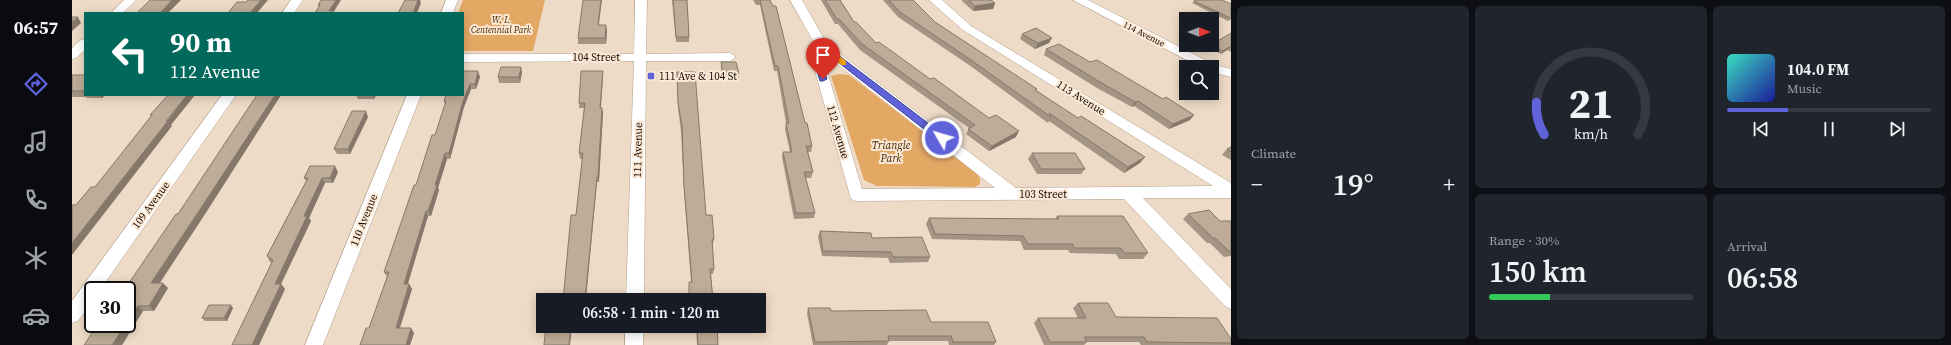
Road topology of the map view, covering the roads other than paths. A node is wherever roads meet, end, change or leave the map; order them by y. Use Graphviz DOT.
graph roads {
  1 [pos="130,0"];
  2 [pos="297,0"];
  3 [pos="452,0"];
  4 [pos="642,0"];
  5 [pos="796,0"];
  6 [pos="935,0"];
  7 [pos="1079,0"];
  8 [pos="118,12"];
  9 [pos="289,12"];
  10 [pos="447,12"];
  11 [pos="84,44"];
  12 [pos="822,46"];
  13 [pos="72,56"];
  14 [pos="84,57"];
  15 [pos="640,57"];
  16 [pos="730,57"];
  17 [pos="464,58"];
  18 [pos="1197,60"];
  19 [pos="1219,70"];
  20 [pos="1229,73"];
  21 [pos="228,96"];
  22 [pos="414,96"];
  23 [pos="1231,191"];
  24 [pos="856,194"];
  25 [pos="1013,194"];
  26 [pos="1129,194"];
  27 [pos="635,293"];
  28 [pos="1231,301"];
  29 [pos="72,314"];
  30 [pos="634,333"];
  31 [pos="314,345"];
  32 [pos="634,345"];
  1 -- 8 [label="street"];
  2 -- 9 [label="street"];
  3 -- 10 [label="street"];
  4 -- 15 [label="street, 111 Avenue"];
  5 -- 12 [label="street"];
  6 -- 23 [label="street, 113 Avenue"];
  7 -- 18 [label="street, 114 Avenue"];
  11 -- 13 [label="street"];
  12 -- 24 [label="street, 112 Avenue"];
  12 -- 25 [label="street"];
  13 -- 14 [label="street"];
  15 -- 16 [label="street, 104 Street"];
  15 -- 17 [label="street, 104 Street"];
  15 -- 27 [label="street, 111 Avenue"];
  19 -- 20 [label="street, 114 Avenue"];
  21 -- 29 [label="street, 109 Avenue"];
  22 -- 31 [label="street, 110 Avenue"];
  23 -- 26 [label="street, 103 Street"];
  24 -- 25 [label="street, 103 Street"];
  25 -- 26 [label="street, 103 Street"];
  26 -- 28 [label="street"];
  30 -- 32 [label="street"];
}
